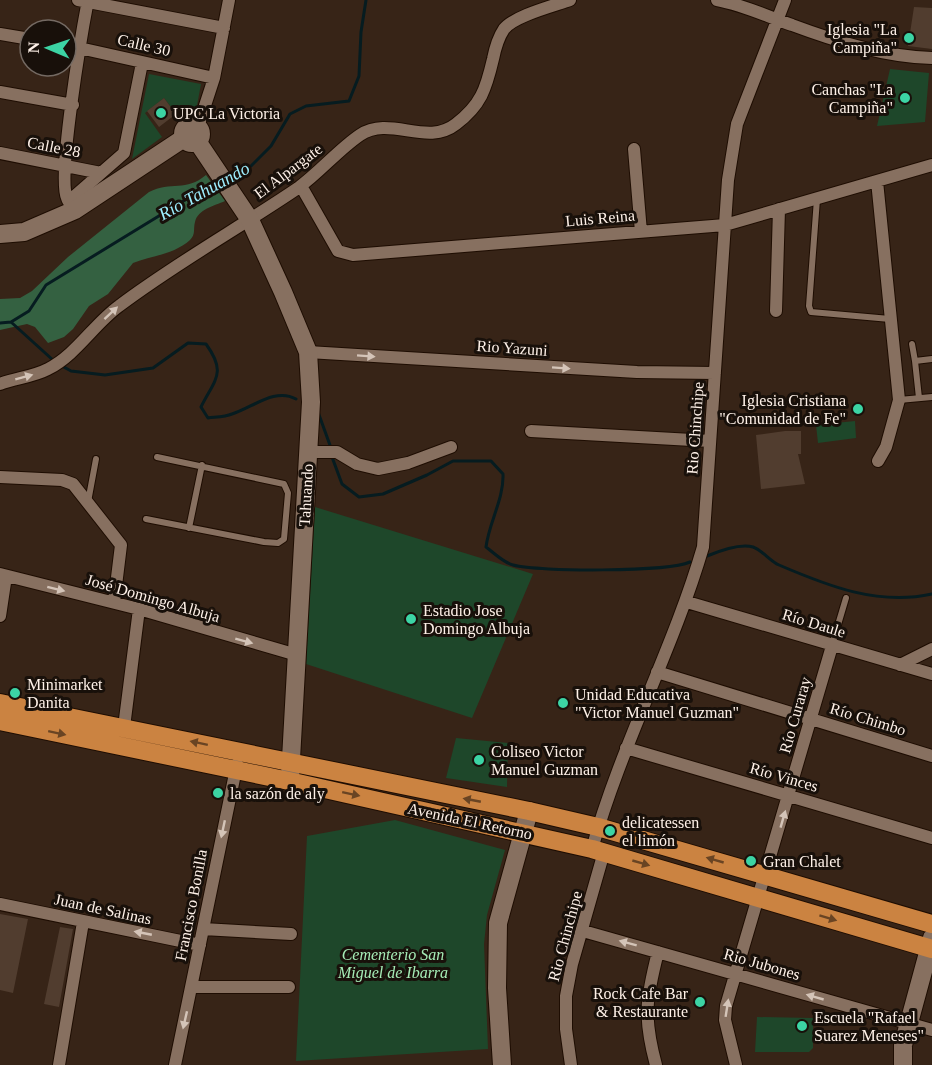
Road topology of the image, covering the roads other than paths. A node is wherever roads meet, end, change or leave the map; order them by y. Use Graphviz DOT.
graph roads {
  1 [pos="229,0"];
  2 [pos="570,0"];
  3 [pos="717,0"];
  4 [pos="785,0"];
  5 [pos="84,1"];
  6 [pos="780,19"];
  7 [pos="78,24"];
  8 [pos="224,28"];
  9 [pos="0,34"];
  10 [pos="18,37"];
  11 [pos="78,47"];
  12 [pos="932,58"];
  13 [pos="142,63"];
  14 [pos="73,78"];
  15 [pos="214,78"];
  16 [pos="0,92"];
  17 [pos="73,105"];
  18 [pos="196,140"];
  19 [pos="634,150"];
  20 [pos="0,153"];
  21 [pos="932,165"];
  22 [pos="66,166"];
  23 [pos="101,173"];
  24 [pos="877,181"];
  25 [pos="301,186"];
  26 [pos="817,198"];
  27 [pos="72,205"];
  28 [pos="779,209"];
  29 [pos="247,216"];
  30 [pos="725,225"];
  31 [pos="641,232"];
  32 [pos="0,234"];
  33 [pos="776,311"];
  34 [pos="890,319"];
  35 [pos="912,344"];
  36 [pos="308,352"];
  37 [pos="932,359"];
  38 [pos="915,361"];
  39 [pos="715,373"];
  40 [pos="0,384"];
  41 [pos="932,397"];
  42 [pos="919,398"];
  43 [pos="899,400"];
  44 [pos="531,431"];
  45 [pos="710,441"];
  46 [pos="451,447"];
  47 [pos="309,452"];
  48 [pos="156,457"];
  49 [pos="96,459"];
  50 [pos="878,460"];
  51 [pos="202,465"];
  52 [pos="0,477"];
  53 [pos="88,502"];
  54 [pos="296,518"];
  55 [pos="146,519"];
  56 [pos="189,528"];
  57 [pos="3,575"];
  58 [pos="846,598"];
  59 [pos="114,602"];
  60 [pos="687,602"];
  61 [pos="139,609"];
  62 [pos="0,616"];
  63 [pos="832,646"];
  64 [pos="932,649"];
  65 [pos="297,655"];
  66 [pos="900,665"];
  67 [pos="657,672"];
  68 [pos="932,674"];
  69 [pos="0,704"];
  70 [pos="811,719"];
  71 [pos="0,721"];
  72 [pos="124,727"];
  73 [pos="626,748"];
  74 [pos="240,752"];
  75 [pos="932,756"];
  76 [pos="235,771"];
  77 [pos="290,773"];
  78 [pos="789,796"];
  79 [pos="529,811"];
  80 [pos="598,827"];
  81 [pos="524,832"];
  82 [pos="932,838"];
  83 [pos="598,850"];
  84 [pos="767,875"];
  85 [pos="760,897"];
  86 [pos="0,904"];
  87 [pos="84,922"];
  88 [pos="932,924"];
  89 [pos="203,929"];
  90 [pos="583,931"];
  91 [pos="291,934"];
  92 [pos="200,945"];
  93 [pos="931,945"];
  94 [pos="658,952"];
  95 [pos="736,974"];
  96 [pos="192,987"];
  97 [pos="289,987"];
  98 [pos="910,1024"];
  99 [pos="932,1030"];
  100 [pos="59,1065"];
  101 [pos="175,1065"];
  102 [pos="502,1065"];
  103 [pos="571,1065"];
  104 [pos="656,1065"];
  105 [pos="736,1065"];
  106 [pos="903,1065"];
  1 -- 8 [label="street"];
  2 -- 25 [label="street, El Alpargate"];
  3 -- 6 [label="street"];
  4 -- 6 [label="street, Rio Chinchipe"];
  5 -- 7 [label="street"];
  5 -- 8 [label="street"];
  6 -- 12 [label="street"];
  6 -- 30 [label="street, Rio Chinchipe"];
  8 -- 15 [label="street"];
  9 -- 10 [label="street"];
  11 -- 13 [label="street, Calle 30"];
  13 -- 15 [label="street, Calle 30"];
  13 -- 23 [label="street"];
  14 -- 17 [label="street"];
  15 -- 18 [label="street"];
  16 -- 17 [label="street"];
  17 -- 22 [label="street"];
  18 -- 27 [label="street"];
  18 -- 29 [label="street, Tahuando"];
  19 -- 31 [label="street"];
  20 -- 22 [label="street, Calle 28"];
  21 -- 24 [label="street, Luis Reina"];
  22 -- 23 [label="street, Calle 28"];
  22 -- 27 [label="street"];
  23 -- 27 [label="street"];
  24 -- 26 [label="street, Luis Reina"];
  24 -- 34 [label="street"];
  25 -- 29 [label="street, El Alpargate"];
  25 -- 31 [label="street, Luis Reina"];
  26 -- 28 [label="street, Luis Reina"];
  26 -- 34 [label="lane"];
  27 -- 32 [label="street"];
  28 -- 30 [label="street, Luis Reina"];
  28 -- 33 [label="street"];
  29 -- 36 [label="street, Tahuando"];
  40 -- 29 [label="street, El Alpargate, one-way"];
  30 -- 31 [label="street, Luis Reina"];
  30 -- 39 [label="street, Rio Chinchipe"];
  34 -- 43 [label="street"];
  35 -- 38 [label="lane"];
  36 -- 39 [label="street, Rio Yazuni, one-way"];
  36 -- 47 [label="street, Tahuando"];
  37 -- 38 [label="lane"];
  38 -- 42 [label="lane"];
  39 -- 45 [label="street, Rio Chinchipe"];
  41 -- 42 [label="lane"];
  42 -- 43 [label="lane"];
  43 -- 50 [label="street"];
  44 -- 45 [label="street"];
  45 -- 60 [label="street, Rio Chinchipe"];
  46 -- 47 [label="street"];
  47 -- 54 [label="street, Tahuando"];
  48 -- 51 [label="lane"];
  49 -- 53 [label="lane"];
  51 -- 54 [label="lane"];
  51 -- 56 [label="lane"];
  52 -- 53 [label="street"];
  53 -- 59 [label="street"];
  54 -- 56 [label="lane"];
  54 -- 65 [label="street, Tahuando"];
  55 -- 56 [label="lane"];
  57 -- 59 [label="street, José Domingo Albuja, one-way"];
  57 -- 62 [label="street"];
  58 -- 63 [label="lane, Río Curaray"];
  59 -- 61 [label="street, José Domingo Albuja"];
  60 -- 63 [label="street, Río Daule"];
  60 -- 67 [label="street, Rio Chinchipe"];
  61 -- 65 [label="street, José Domingo Albuja, one-way"];
  61 -- 72 [label="street"];
  63 -- 66 [label="street, Río Daule"];
  63 -- 70 [label="street, Río Curaray"];
  64 -- 66 [label="street"];
  65 -- 77 [label="street, Tahuando"];
  66 -- 68 [label="street, Río Daule"];
  67 -- 70 [label="street, Río Chimbo"];
  67 -- 73 [label="street, Rio Chinchipe"];
  69 -- 72 [label="main road, Avenida El Retorno"];
  70 -- 75 [label="street, Río Chimbo"];
  70 -- 78 [label="street, Río Curaray"];
  71 -- 76 [label="main road, Avenida El Retorno, one-way"];
  74 -- 72 [label="main road, Avenida El Retorno, one-way"];
  73 -- 78 [label="street, Río Vinces"];
  73 -- 80 [label="street, Rio Chinchipe"];
  74 -- 76 [label="street, Francisco Bonilla"];
  74 -- 77 [label="main road, Avenida El Retorno"];
  76 -- 77 [label="main road, Avenida El Retorno"];
  76 -- 89 [label="street, Francisco Bonilla, one-way"];
  79 -- 77 [label="main road, Avenida El Retorno, one-way"];
  77 -- 81 [label="main road, Avenida El Retorno, one-way"];
  78 -- 82 [label="street, Río Vinces"];
  84 -- 78 [label="street, Río Curaray, one-way"];
  79 -- 80 [label="main road, Avenida El Retorno"];
  79 -- 81 [label="street"];
  80 -- 83 [label="street, Rio Chinchipe"];
  84 -- 80 [label="main road, Avenida El Retorno, one-way"];
  81 -- 83 [label="main road, Avenida El Retorno"];
  81 -- 102 [label="street"];
  83 -- 85 [label="main road, Avenida El Retorno, one-way"];
  83 -- 90 [label="street, Rio Chinchipe"];
  84 -- 85 [label="street, Río Curaray"];
  84 -- 88 [label="main road, Avenida El Retorno"];
  85 -- 93 [label="main road, Avenida El Retorno, one-way"];
  85 -- 95 [label="street, Río Curaray"];
  86 -- 87 [label="street, Juan de Salinas"];
  92 -- 87 [label="street, Juan de Salinas, one-way"];
  87 -- 100 [label="street"];
  89 -- 91 [label="street"];
  89 -- 92 [label="street, Francisco Bonilla"];
  94 -- 90 [label="street, Rio Jubones, one-way"];
  90 -- 103 [label="street, Rio Chinchipe"];
  92 -- 96 [label="street, Francisco Bonilla"];
  93 -- 98 [label="street"];
  94 -- 95 [label="street, Rio Jubones"];
  94 -- 104 [label="street"];
  98 -- 95 [label="street, Rio Jubones, one-way"];
  105 -- 95 [label="street, Río Curaray, one-way"];
  96 -- 97 [label="street"];
  96 -- 101 [label="street, Francisco Bonilla, one-way"];
  98 -- 99 [label="street, Rio Jubones"];
  98 -- 106 [label="street"];
}
